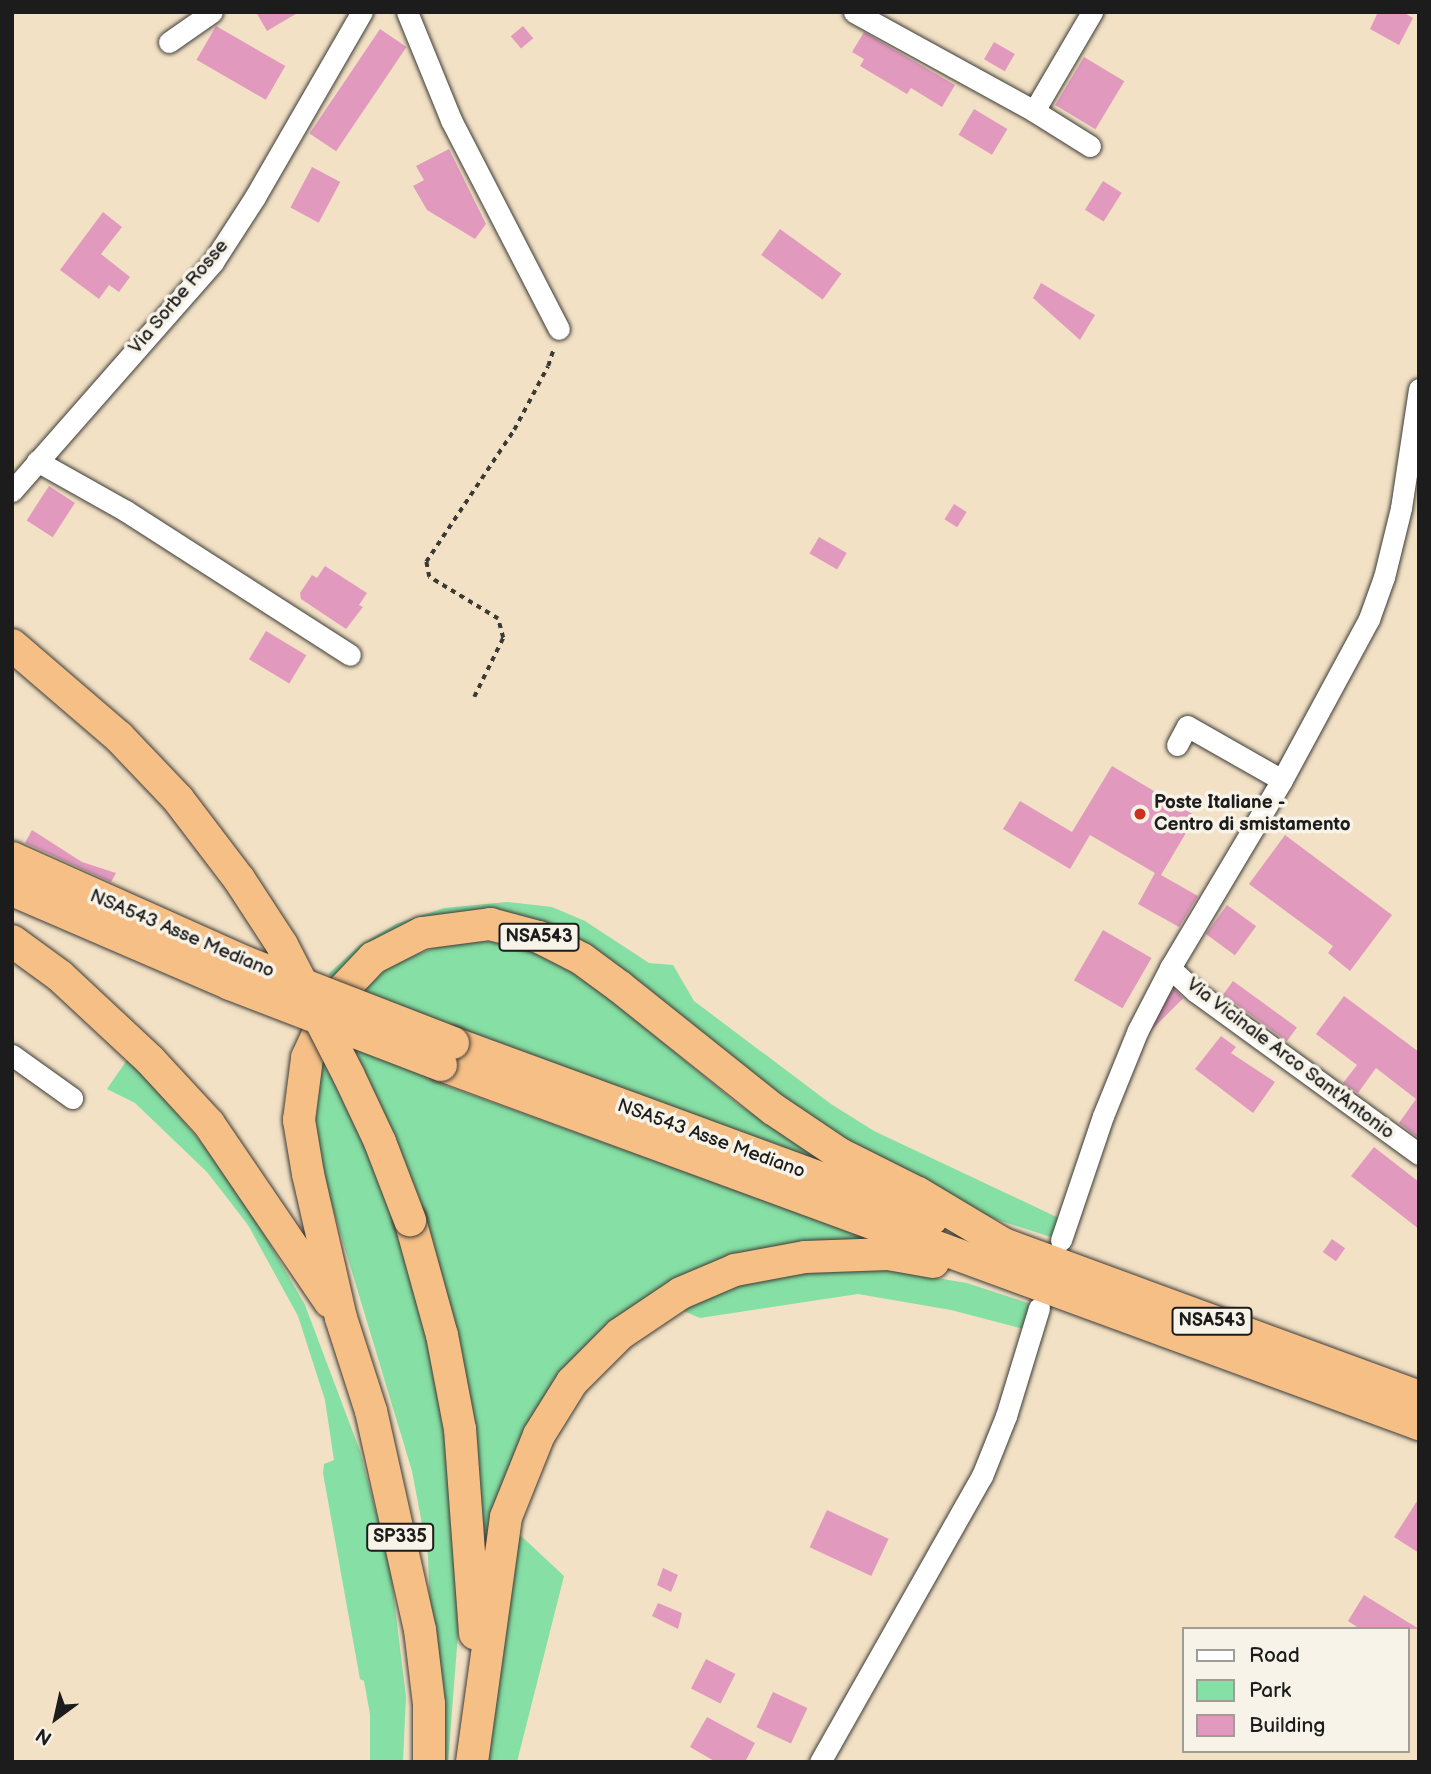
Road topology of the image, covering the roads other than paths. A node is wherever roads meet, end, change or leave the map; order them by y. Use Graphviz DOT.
graph roads {
  1 [pos="212,12"];
  2 [pos="362,12"];
  3 [pos="407,12"];
  4 [pos="854,12"];
  5 [pos="1092,12"];
  6 [pos="169,42"];
  7 [pos="1034,111"];
  8 [pos="1090,146"];
  9 [pos="559,329"];
  10 [pos="1419,389"];
  11 [pos="37,461"];
  12 [pos="12,491"];
  13 [pos="12,645"];
  14 [pos="350,655"];
  15 [pos="1177,745"];
  16 [pos="1282,780"];
  17 [pos="12,859"];
  18 [pos="12,890"];
  19 [pos="12,941"];
  20 [pos="1170,968"];
  21 [pos="447,1054"];
  22 [pos="12,1055"];
  23 [pos="72,1098"];
  24 [pos="1419,1154"];
  25 [pos="1061,1240"];
  26 [pos="1007,1260"];
  27 [pos="1039,1308"];
  28 [pos="341,1318"];
  29 [pos="1419,1397"];
  30 [pos="1419,1424"];
  31 [pos="483,1581"];
  32 [pos="429,1762"];
  33 [pos="472,1762"];
  34 [pos="820,1762"];
  1 -- 6 [label="street"];
  2 -- 11 [label="street, Via Sorbe Rosse"];
  3 -- 9 [label="street"];
  4 -- 7 [label="street"];
  5 -- 7 [label="street"];
  7 -- 8 [label="street"];
  10 -- 16 [label="street, Via Vicinale Arco Sant'Antonio"];
  11 -- 12 [label="street, Via Sorbe Rosse"];
  11 -- 14 [label="street"];
  13 -- 31 [label="highway, bridge"];
  15 -- 16 [label="street"];
  16 -- 20 [label="street, Via Vicinale Arco Sant'Antonio"];
  17 -- 21 [label="highway, NSA543 Asse Mediano / NSA543, bridge"];
  18 -- 21 [label="highway, NSA543 Asse Mediano / NSA543, bridge"];
  19 -- 28 [label="highway"];
  20 -- 24 [label="street, Via Vicinale Arco Sant'Antonio"];
  20 -- 25 [label="street"];
  21 -- 26 [label="highway, NSA543 Asse Mediano / NSA543"];
  22 -- 23 [label="street"];
  26 -- 28 [label="highway, NSA543"];
  26 -- 29 [label="highway, NSA543 Asse Mediano / NSA543"];
  26 -- 30 [label="highway, NSA543 Asse Mediano / NSA543"];
  26 -- 31 [label="highway, NSA543"];
  27 -- 34 [label="street"];
  28 -- 32 [label="highway, SP335"];
  31 -- 33 [label="highway"];
}
